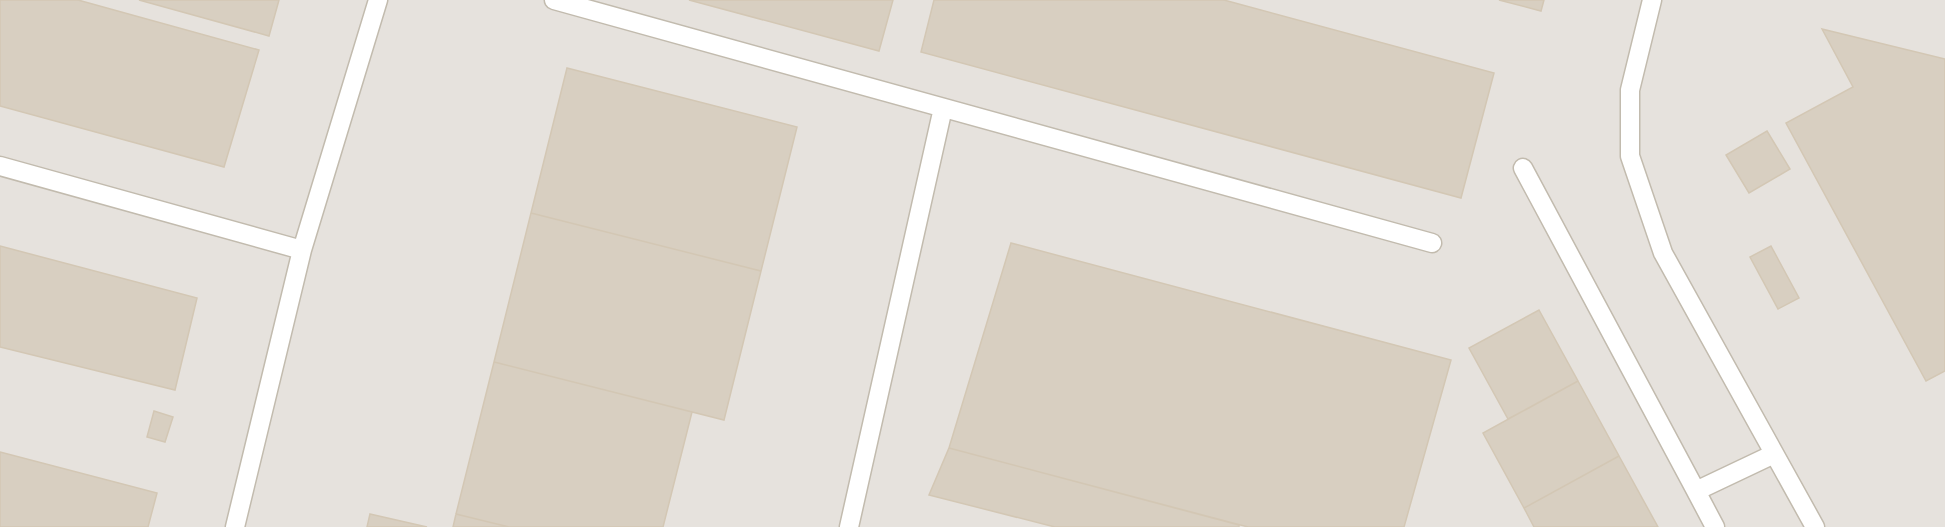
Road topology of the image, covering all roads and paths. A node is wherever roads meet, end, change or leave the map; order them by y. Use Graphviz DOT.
graph roads {
  1 [pos="378,0"];
  2 [pos="554,0"];
  3 [pos="1652,0"];
  4 [pos="944,108"];
  5 [pos="0,166"];
  6 [pos="1523,168"];
  7 [pos="1432,243"];
  8 [pos="302,249"];
  9 [pos="1774,454"];
  10 [pos="1696,491"];
  11 [pos="235,527"];
  12 [pos="849,527"];
  13 [pos="1715,527"];
  14 [pos="1815,527"];
  1 -- 8 [label="lane"];
  2 -- 4 [label="lane"];
  3 -- 9 [label="lane"];
  4 -- 7 [label="lane"];
  4 -- 12 [label="lane"];
  5 -- 8 [label="lane"];
  6 -- 10 [label="lane"];
  8 -- 11 [label="lane"];
  9 -- 10 [label="lane"];
  9 -- 14 [label="lane"];
  10 -- 13 [label="lane"];
}
